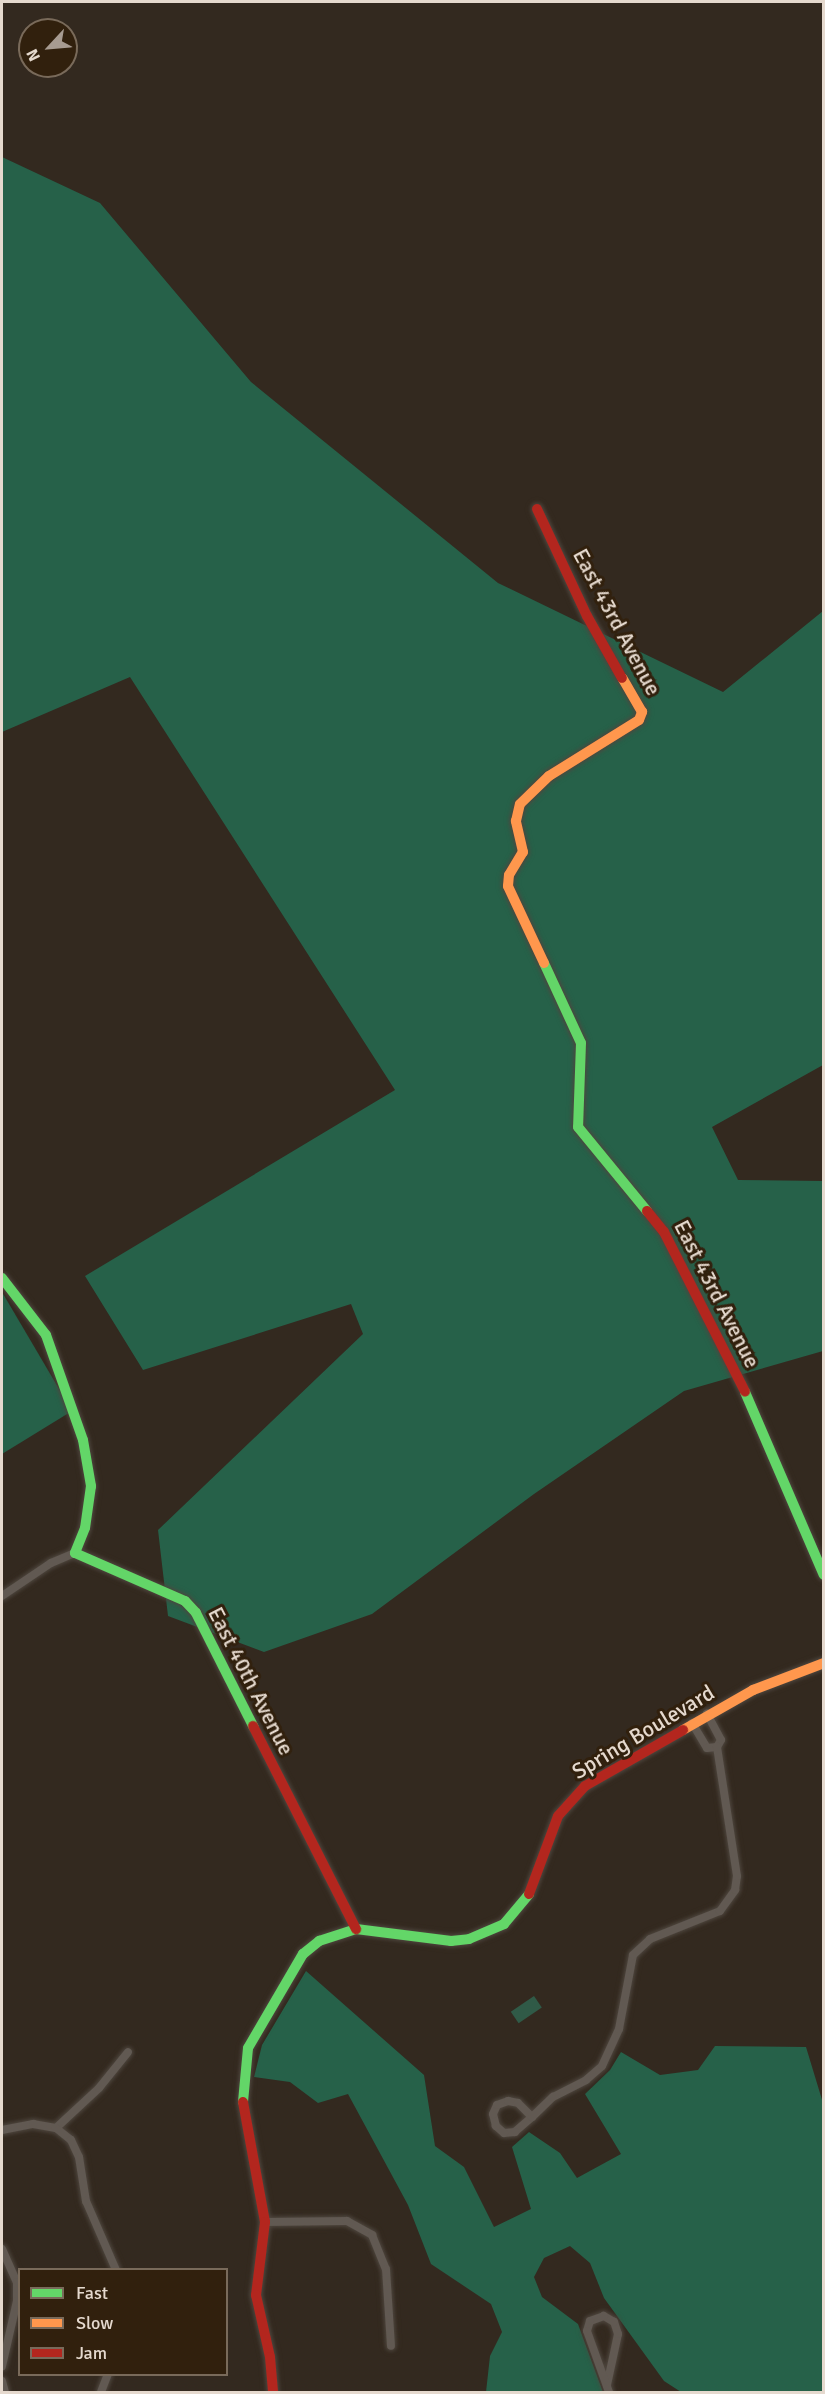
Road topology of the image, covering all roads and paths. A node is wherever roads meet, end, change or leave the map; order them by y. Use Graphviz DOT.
graph roads {
  1 [pos="537,509"];
  2 [pos="2,1278"];
  3 [pos="82,1536"];
  4 [pos="75,1553"];
  5 [pos="92,1558"];
  6 [pos="824,1575"];
  7 [pos="2,1596"];
  8 [pos="824,1663"];
  9 [pos="707,1714"];
  10 [pos="692,1723"];
  11 [pos="717,1747"];
  12 [pos="356,1929"];
  13 [pos="128,2052"];
  14 [pos="532,2117"];
  15 [pos="56,2128"];
  16 [pos="2,2130"];
  17 [pos="266,2222"];
  18 [pos="2,2248"];
  19 [pos="115,2268"];
  20 [pos="390,2346"];
  21 [pos="2,2366"];
  22 [pos="107,2376"];
  23 [pos="2,2381"];
  24 [pos="608,2389"];
  25 [pos="6,2392"];
  26 [pos="101,2392"];
  27 [pos="273,2392"];
  1 -- 6 [label="street, East 43rd Avenue"];
  2 -- 3 [label="street"];
  3 -- 4 [label="street"];
  3 -- 5 [label="street"];
  4 -- 5 [label="street, East 40th Avenue"];
  4 -- 7 [label="street"];
  5 -- 12 [label="street, East 40th Avenue"];
  8 -- 9 [label="street, Spring Boulevard"];
  9 -- 10 [label="street, Spring Boulevard"];
  9 -- 11 [label="street"];
  10 -- 11 [label="street"];
  10 -- 12 [label="street, Spring Boulevard"];
  11 -- 14 [label="street"];
  12 -- 17 [label="street, Spring Boulevard"];
  13 -- 15 [label="street"];
  14 -- 14 [label="street"];
  15 -- 16 [label="street"];
  15 -- 19 [label="street"];
  17 -- 20 [label="street"];
  17 -- 27 [label="street, Spring Boulevard"];
  18 -- 21 [label="street"];
  22 -- 26 [label="street"];
  23 -- 25 [label="street"];
  24 -- 24 [label="street"];
}
